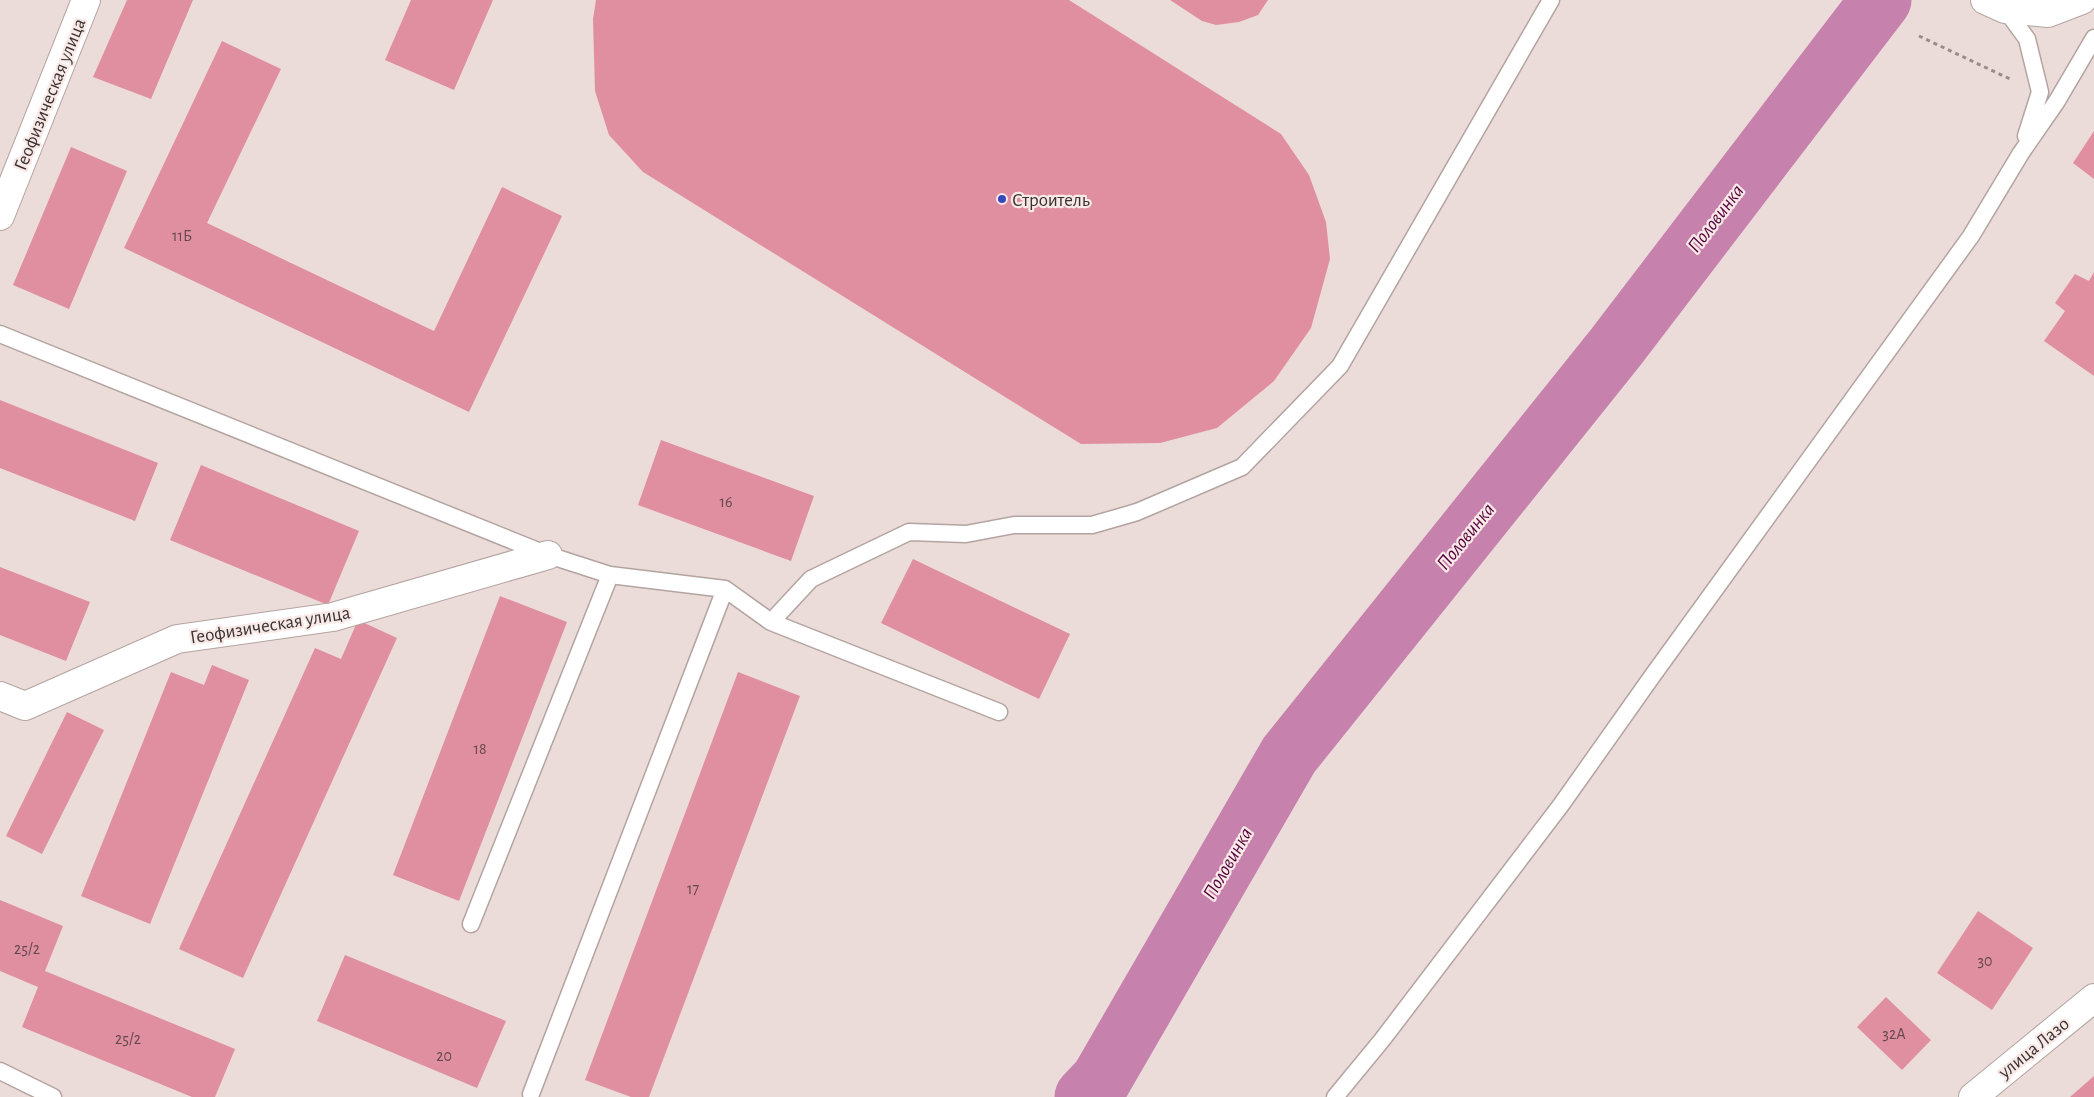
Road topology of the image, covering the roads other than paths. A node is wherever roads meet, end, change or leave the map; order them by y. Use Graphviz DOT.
graph roads {
  1 [pos="86,0"];
  2 [pos="1551,0"];
  3 [pos="2082,0"];
  4 [pos="1995,5"];
  5 [pos="2094,38"];
  6 [pos="2022,153"];
  7 [pos="0,216"];
  8 [pos="0,334"];
  9 [pos="548,555"];
  10 [pos="610,575"];
  11 [pos="725,589"];
  12 [pos="771,622"];
  13 [pos="0,696"];
  14 [pos="999,712"];
  15 [pos="471,924"];
  16 [pos="2094,998"];
  17 [pos="0,1071"];
  18 [pos="531,1094"];
  19 [pos="53,1097"];
  20 [pos="1336,1097"];
  21 [pos="1972,1097"];
  1 -- 7 [label="street, Геофизическая улица"];
  2 -- 12 [label="lane"];
  3 -- 4 [label="street"];
  4 -- 6 [label="lane"];
  5 -- 6 [label="lane"];
  6 -- 20 [label="lane"];
  8 -- 9 [label="lane"];
  9 -- 10 [label="lane"];
  9 -- 13 [label="street, Геофизическая улица"];
  10 -- 11 [label="lane"];
  10 -- 15 [label="lane"];
  11 -- 12 [label="lane"];
  11 -- 18 [label="lane"];
  12 -- 14 [label="lane"];
  16 -- 21 [label="street, улица Лазо"];
  17 -- 19 [label="lane"];
}
